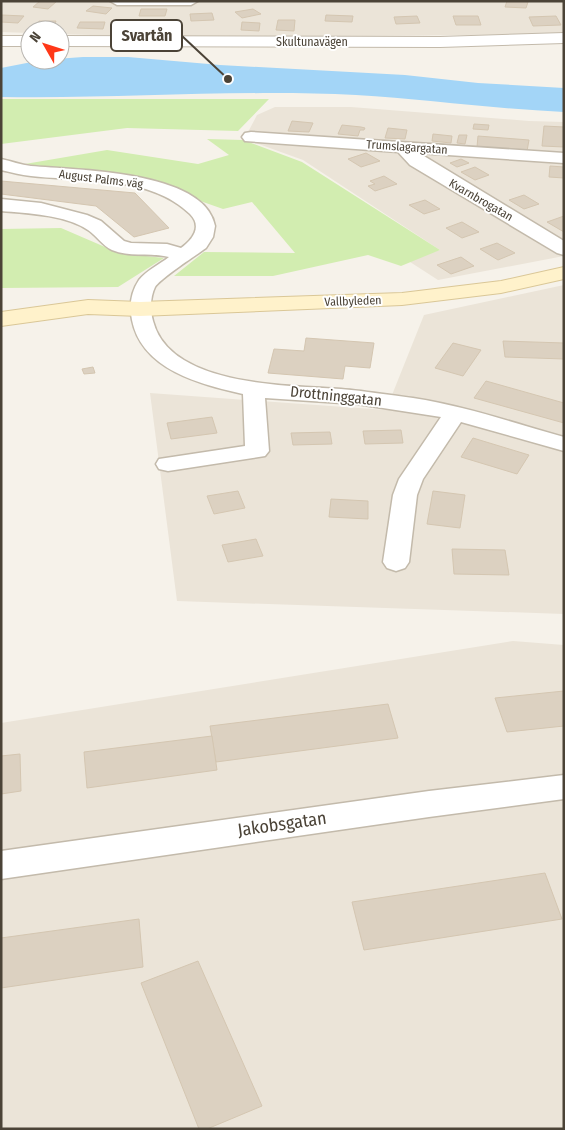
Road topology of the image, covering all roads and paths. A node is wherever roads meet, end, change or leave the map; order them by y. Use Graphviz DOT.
graph roads {
  1 [pos="116,1"];
  2 [pos="191,1"];
  3 [pos="564,38"];
  4 [pos="1,41"];
  5 [pos="20,41"];
  6 [pos="70,41"];
  7 [pos="251,137"];
  8 [pos="402,146"];
  9 [pos="564,158"];
  10 [pos="1,164"];
  11 [pos="1,205"];
  12 [pos="564,249"];
  13 [pos="185,254"];
  14 [pos="564,272"];
  15 [pos="140,309"];
  16 [pos="1,318"];
  17 [pos="1,338"];
  18 [pos="254,390"];
  19 [pos="454,413"];
  20 [pos="564,444"];
  21 [pos="168,464"];
  22 [pos="396,562"];
  23 [pos="564,787"];
  24 [pos="1,865"];
  1 -- 2 [label="street"];
  3 -- 6 [label="street, Skultunavägen"];
  4 -- 5 [label="street"];
  7 -- 8 [label="street, Trumslagargatan"];
  8 -- 9 [label="street, Trumslagargatan"];
  8 -- 12 [label="street, Kvarnbrogatan"];
  10 -- 13 [label="street, August Palms väg"];
  11 -- 13 [label="street"];
  13 -- 15 [label="street, August Palms väg"];
  14 -- 15 [label="main road, Vallbyleden"];
  15 -- 16 [label="main road, Vallbyleden"];
  15 -- 17 [label="main road, Vallbyleden"];
  15 -- 18 [label="street, Drottninggatan"];
  18 -- 19 [label="street, Drottninggatan"];
  18 -- 21 [label="street"];
  19 -- 20 [label="street, Drottninggatan"];
  19 -- 22 [label="street"];
  23 -- 24 [label="street, Jakobsgatan"];
}
